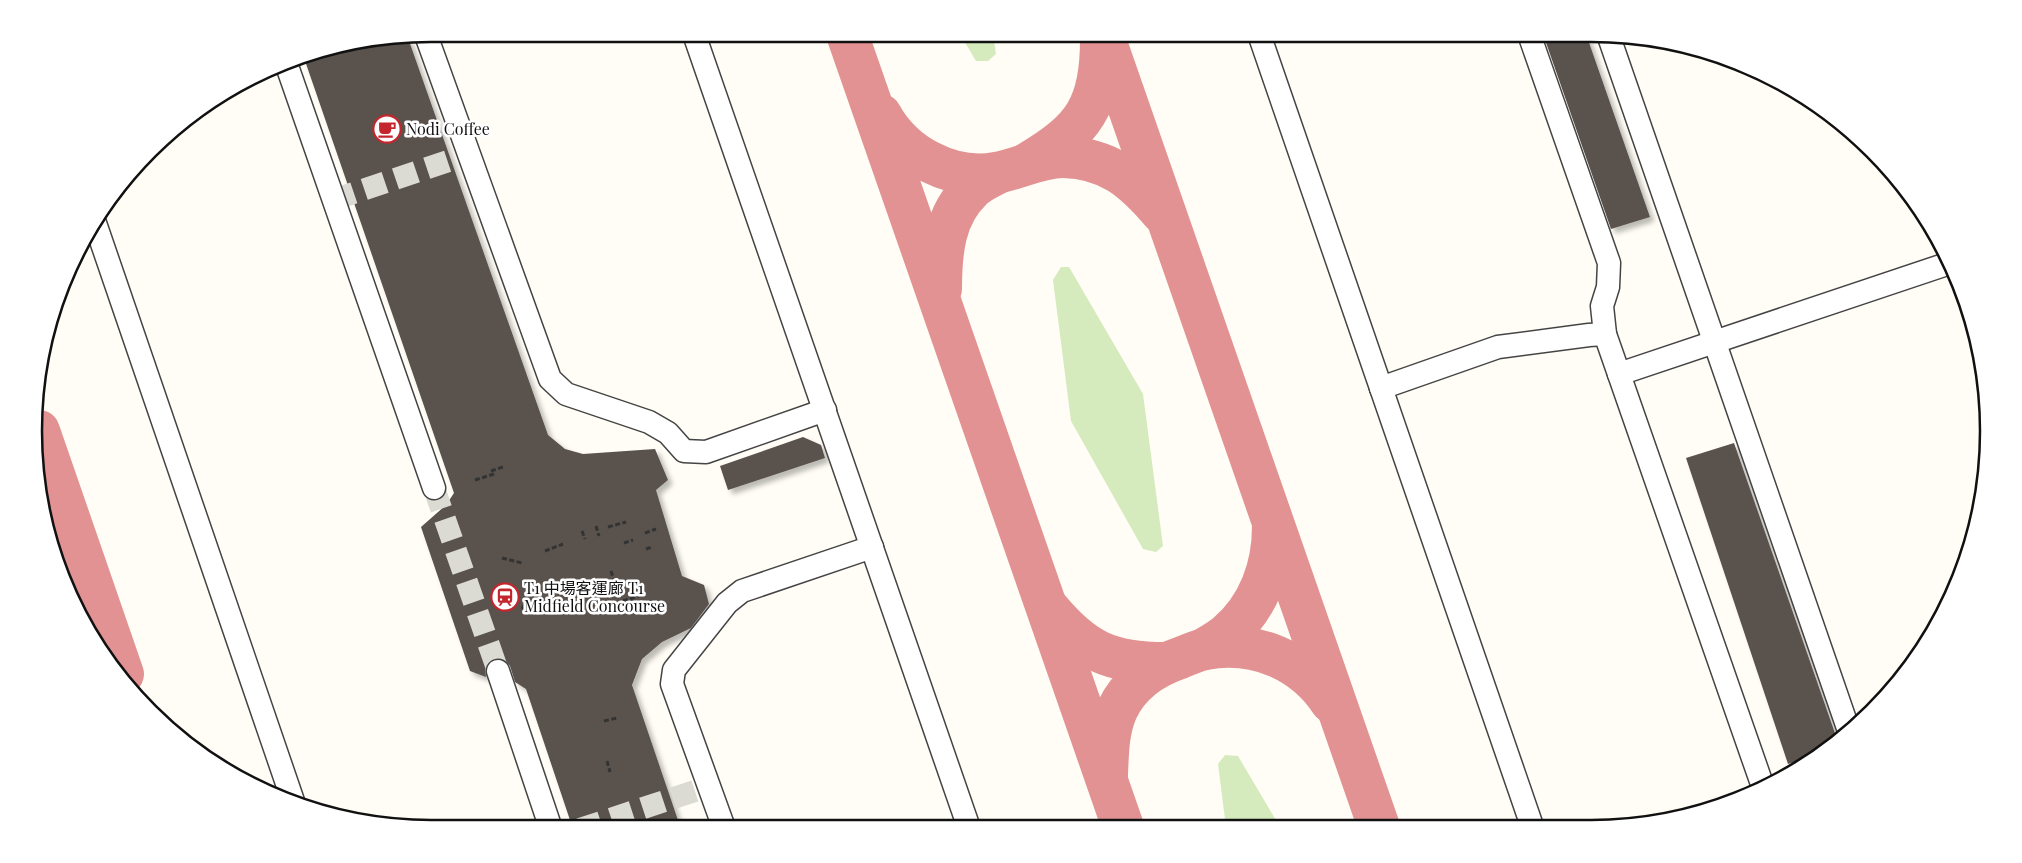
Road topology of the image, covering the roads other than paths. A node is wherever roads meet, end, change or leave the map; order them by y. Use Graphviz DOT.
graph roads {
  1 [pos="429,42"];
  2 [pos="697,42"];
  3 [pos="1262,42"];
  4 [pos="1532,42"];
  5 [pos="1611,43"];
  6 [pos="288,70"];
  7 [pos="98,232"];
  8 [pos="1942,266"];
  9 [pos="1606,334"];
  10 [pos="1714,342"];
  11 [pos="1619,374"];
  12 [pos="1381,388"];
  13 [pos="824,410"];
  14 [pos="434,488"];
  15 [pos="872,547"];
  16 [pos="498,671"];
  17 [pos="1847,724"];
  18 [pos="1761,781"];
  19 [pos="291,794"];
  20 [pos="548,820"];
  21 [pos="721,820"];
  22 [pos="966,820"];
  23 [pos="1530,820"];
  1 -- 13 [label="lane"];
  2 -- 13 [label="lane"];
  3 -- 12 [label="lane"];
  4 -- 9 [label="lane"];
  5 -- 10 [label="lane"];
  6 -- 14 [label="lane"];
  7 -- 19 [label="lane"];
  8 -- 10 [label="lane"];
  9 -- 11 [label="lane"];
  9 -- 12 [label="lane"];
  10 -- 11 [label="lane"];
  10 -- 17 [label="lane"];
  11 -- 18 [label="lane"];
  12 -- 23 [label="lane"];
  13 -- 15 [label="lane"];
  15 -- 21 [label="lane"];
  15 -- 22 [label="lane"];
  16 -- 20 [label="lane"];
}
